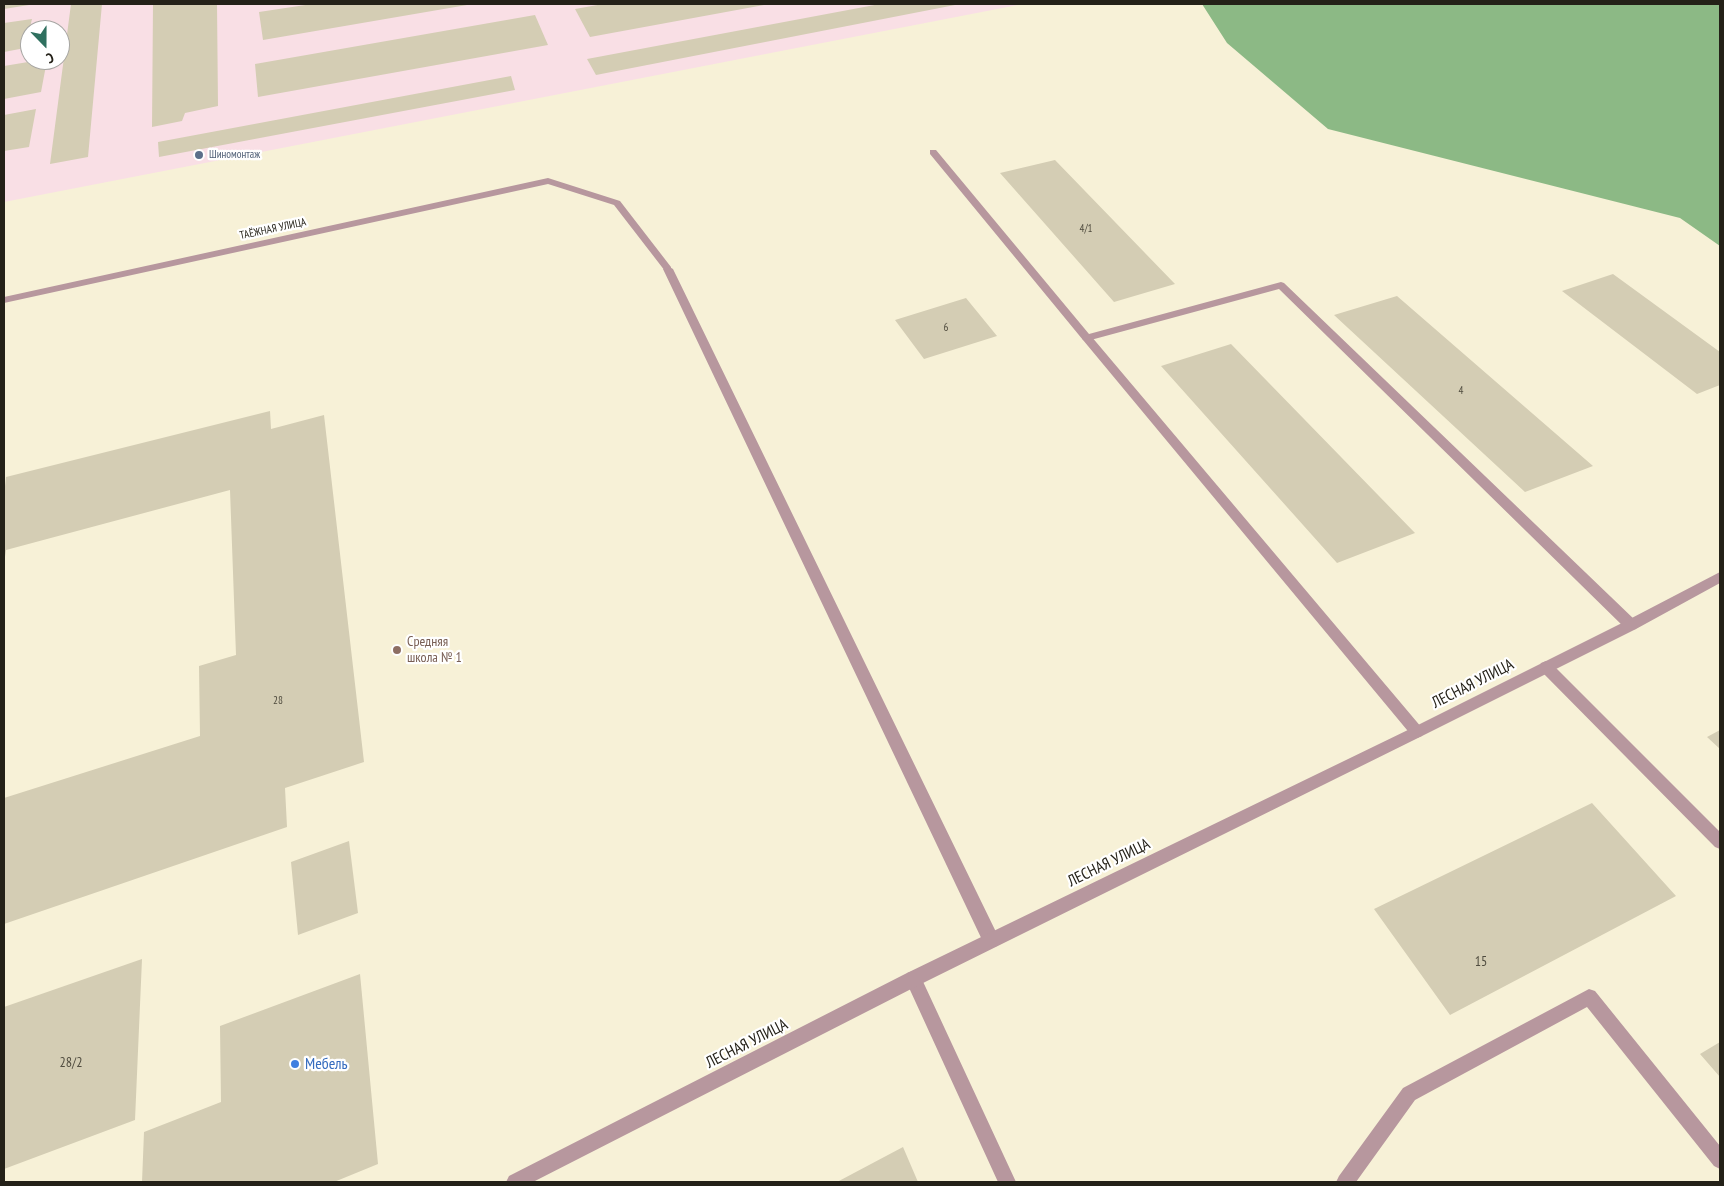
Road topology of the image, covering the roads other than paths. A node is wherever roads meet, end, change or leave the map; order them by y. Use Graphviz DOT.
graph roads {
  1 [pos="933,152"];
  2 [pos="4,300"];
  3 [pos="1087,338"];
  4 [pos="1720,577"];
  5 [pos="1631,625"];
  6 [pos="1546,667"];
  7 [pos="1417,732"];
  8 [pos="1720,842"];
  9 [pos="991,940"];
  10 [pos="913,979"];
  11 [pos="1720,1160"];
  12 [pos="515,1182"];
  13 [pos="1007,1182"];
  14 [pos="1345,1182"];
  1 -- 3 [label="street"];
  2 -- 9 [label="street, ТАЁЖНАЯ УЛИЦА"];
  3 -- 5 [label="street"];
  3 -- 7 [label="street"];
  4 -- 5 [label="street, ЛЕСНАЯ УЛИЦА"];
  5 -- 6 [label="street, ЛЕСНАЯ УЛИЦА"];
  6 -- 7 [label="street, ЛЕСНАЯ УЛИЦА"];
  6 -- 8 [label="street"];
  7 -- 9 [label="street, ЛЕСНАЯ УЛИЦА"];
  9 -- 10 [label="street, ЛЕСНАЯ УЛИЦА"];
  10 -- 12 [label="street, ЛЕСНАЯ УЛИЦА"];
  10 -- 13 [label="street"];
  11 -- 14 [label="street"];
}
